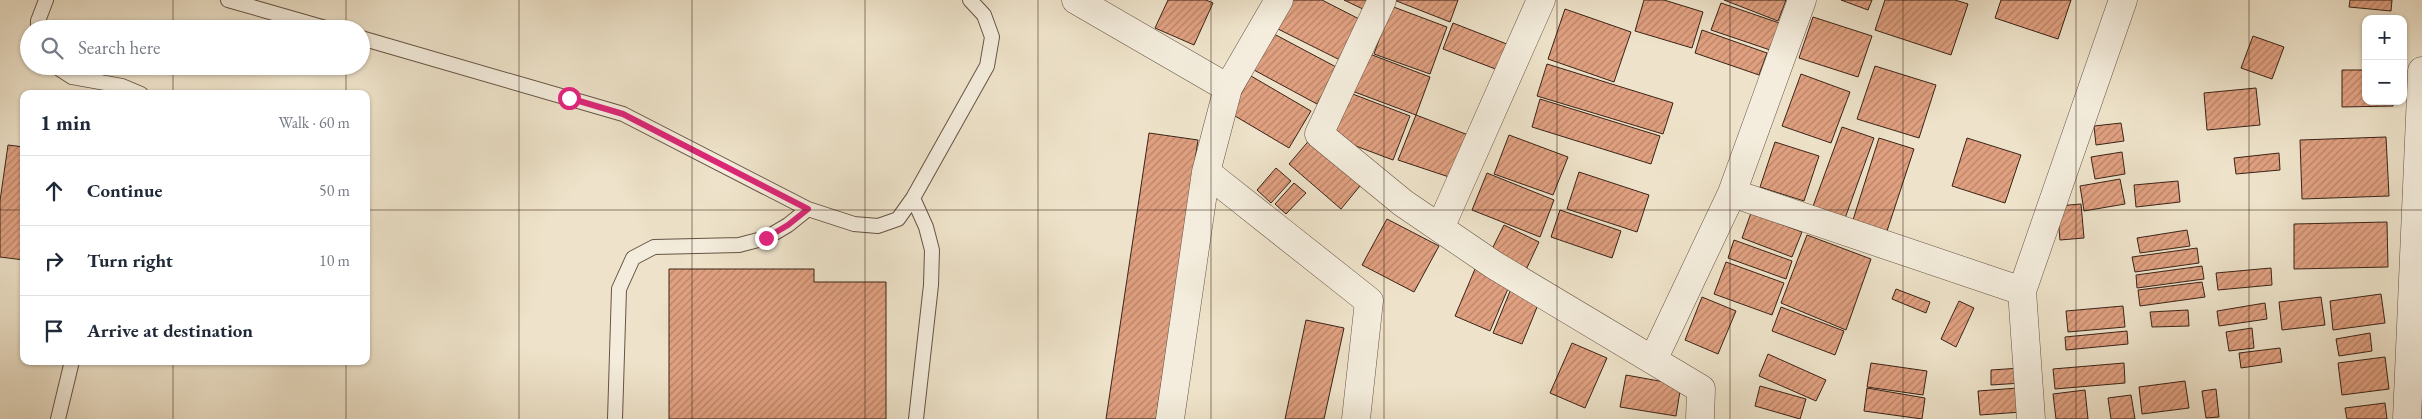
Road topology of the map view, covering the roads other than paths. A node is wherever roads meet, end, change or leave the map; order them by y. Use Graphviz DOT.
graph roads {
  1 [pos="46,0"];
  2 [pos="228,0"];
  3 [pos="970,0"];
  4 [pos="1076,0"];
  5 [pos="1279,0"];
  6 [pos="1382,0"];
  7 [pos="1541,0"];
  8 [pos="1802,0"];
  9 [pos="2123,0"];
  10 [pos="39,20"];
  11 [pos="298,20"];
  12 [pos="370,41"];
  13 [pos="2422,71"];
  14 [pos="69,75"];
  15 [pos="1228,88"];
  16 [pos="131,90"];
  17 [pos="1206,172"];
  18 [pos="1732,193"];
  19 [pos="914,198"];
  20 [pos="808,209"];
  21 [pos="1440,228"];
  22 [pos="2022,291"];
  23 [pos="1653,360"];
  24 [pos="71,365"];
  25 [pos="58,419"];
  26 [pos="616,419"];
  27 [pos="916,419"];
  28 [pos="1170,419"];
  29 [pos="1356,419"];
  30 [pos="1700,419"];
  31 [pos="2031,419"];
  32 [pos="2408,419"];
  1 -- 10 [label="lane"];
  2 -- 11 [label="lane"];
  3 -- 19 [label="lane"];
  4 -- 15 [label="street"];
  5 -- 15 [label="street"];
  6 -- 21 [label="street"];
  7 -- 21 [label="street"];
  8 -- 18 [label="street"];
  9 -- 22 [label="street"];
  12 -- 20 [label="lane"];
  13 -- 32 [label="street"];
  14 -- 16 [label="lane"];
  15 -- 17 [label="street"];
  17 -- 28 [label="street"];
  17 -- 29 [label="street"];
  18 -- 22 [label="street"];
  18 -- 23 [label="street"];
  19 -- 20 [label="lane"];
  19 -- 27 [label="lane"];
  20 -- 26 [label="lane"];
  21 -- 23 [label="street"];
  22 -- 31 [label="street"];
  23 -- 30 [label="street"];
  24 -- 25 [label="lane"];
}
